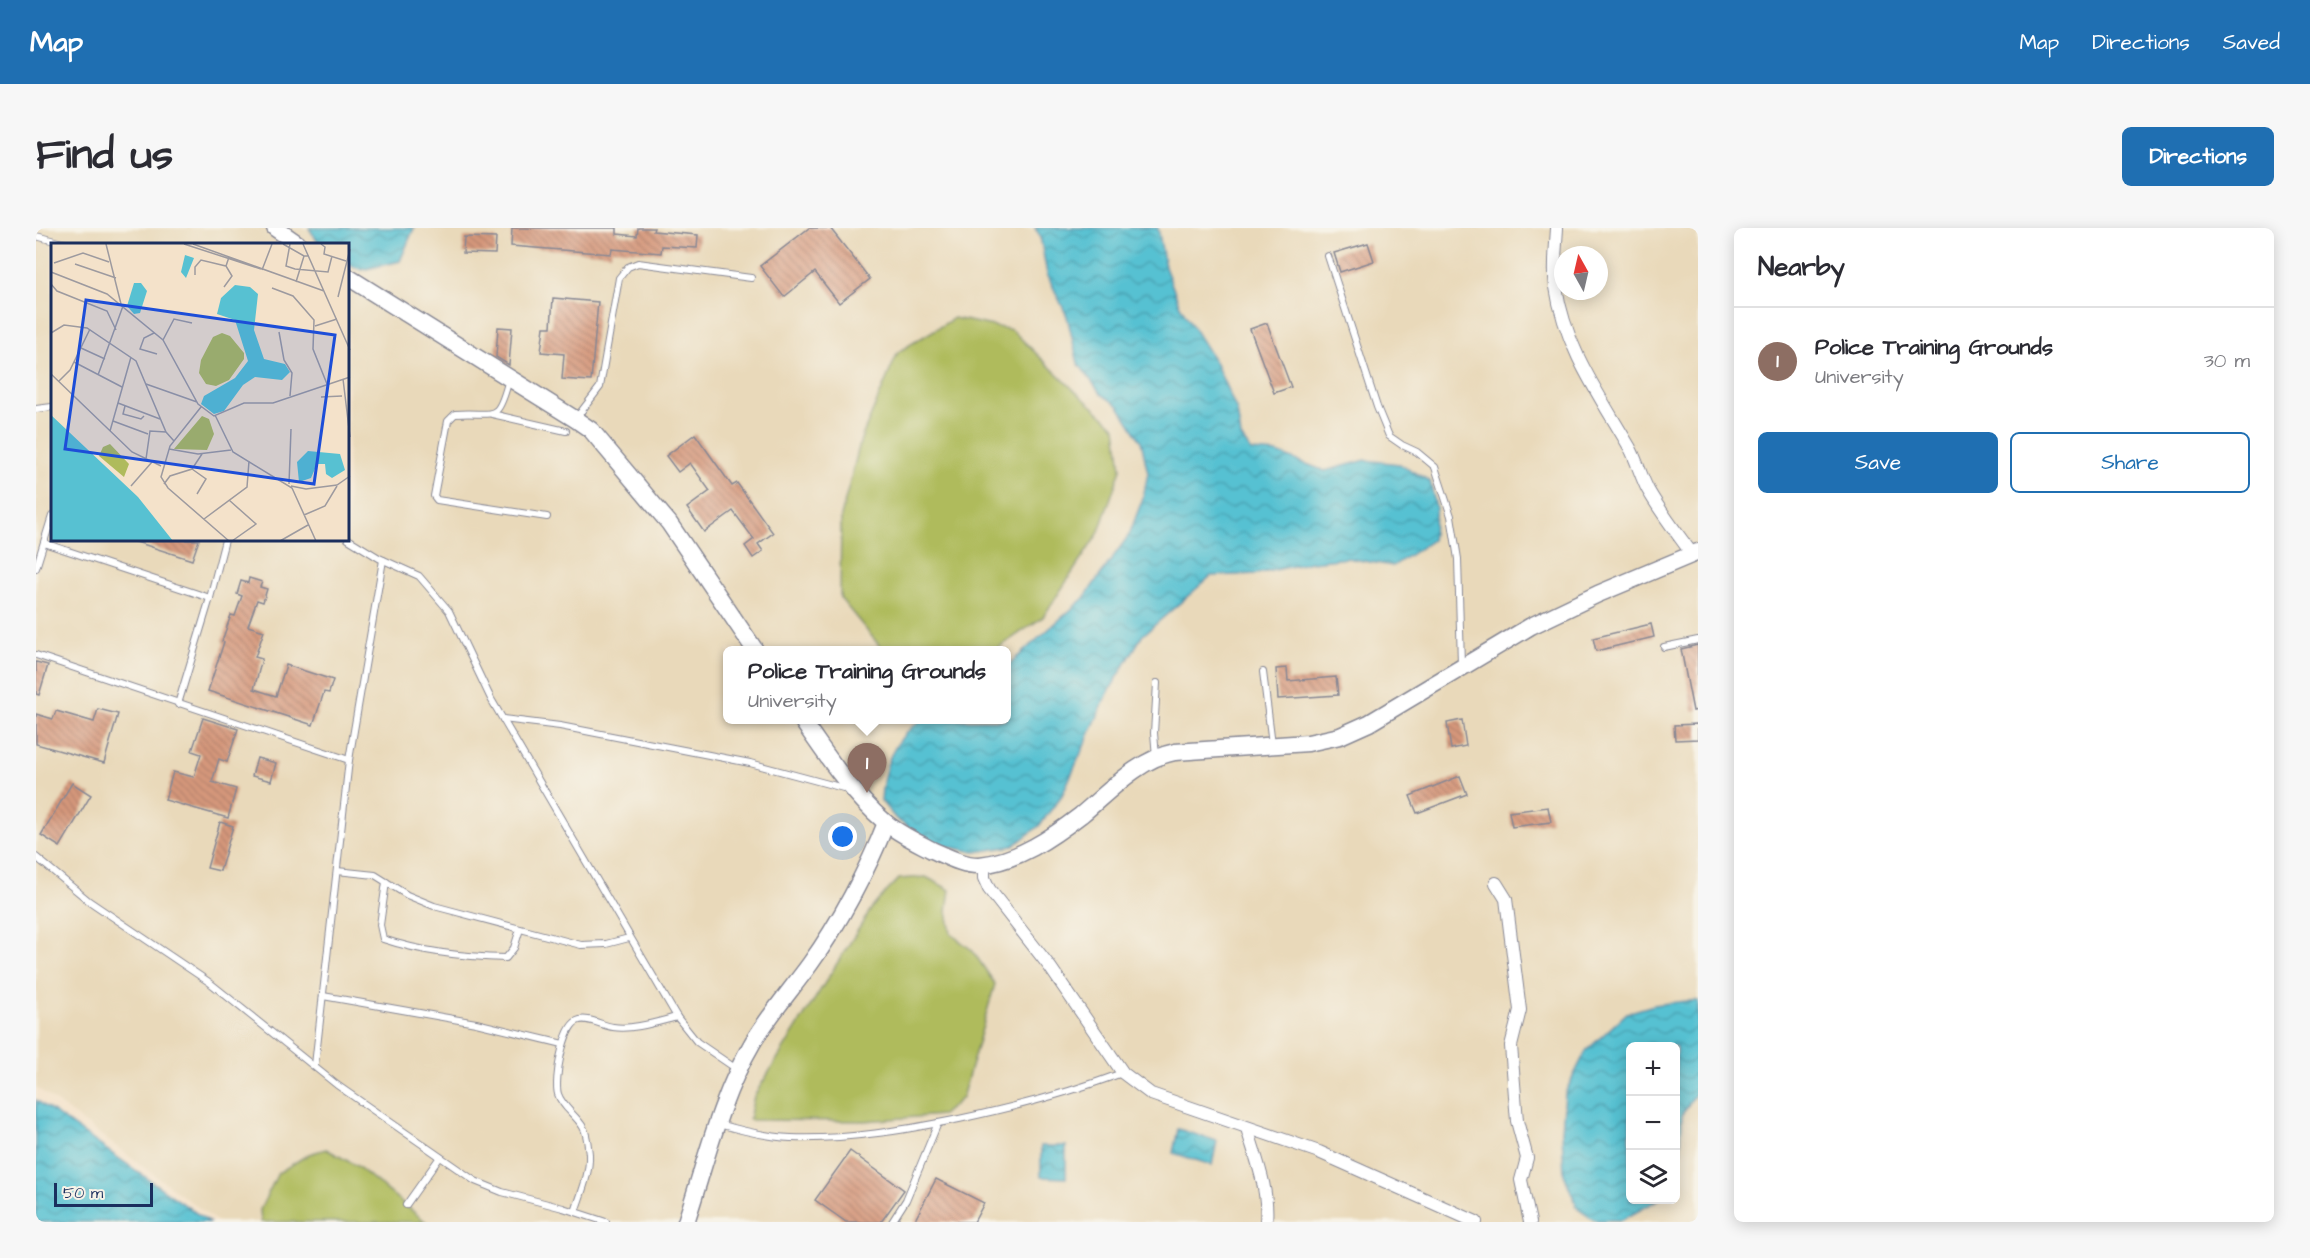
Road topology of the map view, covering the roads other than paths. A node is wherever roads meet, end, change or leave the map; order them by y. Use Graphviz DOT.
graph roads {
  1 [pos="1557,228"];
  2 [pos="279,233"];
  3 [pos="36,236"];
  4 [pos="62,243"];
  5 [pos="296,243"];
  6 [pos="1328,256"];
  7 [pos="350,278"];
  8 [pos="751,278"];
  9 [pos="510,378"];
  10 [pos="51,407"];
  11 [pos="36,409"];
  12 [pos="491,414"];
  13 [pos="571,425"];
  14 [pos="547,517"];
  15 [pos="51,519"];
  16 [pos="350,540"];
  17 [pos="224,542"];
  18 [pos="44,543"];
  19 [pos="1695,553"];
  20 [pos="383,560"];
  21 [pos="36,568"];
  22 [pos="210,598"];
  23 [pos="1698,640"];
  24 [pos="752,646"];
  25 [pos="1665,647"];
  26 [pos="36,655"];
  27 [pos="1461,666"];
  28 [pos="1263,672"];
  29 [pos="1157,683"];
  30 [pos="178,704"];
  31 [pos="503,719"];
  32 [pos="805,724"];
  33 [pos="1272,744"];
  34 [pos="1156,757"];
  35 [pos="349,760"];
  36 [pos="856,791"];
  37 [pos="886,823"];
  38 [pos="36,857"];
  39 [pos="984,864"];
  40 [pos="337,871"];
  41 [pos="386,882"];
  42 [pos="1496,883"];
  43 [pos="520,929"];
  44 [pos="629,938"];
  45 [pos="323,996"];
  46 [pos="676,1017"];
  47 [pos="563,1044"];
  48 [pos="315,1065"];
  49 [pos="738,1070"];
  50 [pos="1123,1073"];
  51 [pos="716,1123"];
  52 [pos="938,1123"];
  53 [pos="1246,1128"];
  54 [pos="440,1157"];
  55 [pos="406,1205"];
  56 [pos="574,1212"];
  57 [pos="606,1222"];
  58 [pos="686,1222"];
  59 [pos="892,1222"];
  60 [pos="1266,1222"];
  61 [pos="1476,1222"];
  62 [pos="1530,1222"];
  1 -- 19 [label="street"];
  2 -- 5 [label="street"];
  3 -- 4 [label="lane"];
  6 -- 27 [label="lane"];
  7 -- 9 [label="street"];
  8 -- 13 [label="lane"];
  9 -- 12 [label="lane"];
  9 -- 13 [label="street"];
  10 -- 11 [label="lane"];
  12 -- 13 [label="lane"];
  12 -- 14 [label="lane"];
  13 -- 24 [label="street"];
  15 -- 18 [label="lane"];
  16 -- 20 [label="lane"];
  17 -- 22 [label="lane"];
  18 -- 21 [label="lane"];
  18 -- 22 [label="lane"];
  19 -- 27 [label="street"];
  20 -- 31 [label="lane"];
  20 -- 35 [label="lane"];
  22 -- 30 [label="lane"];
  23 -- 25 [label="lane"];
  26 -- 30 [label="lane"];
  27 -- 33 [label="street"];
  28 -- 33 [label="lane"];
  29 -- 34 [label="lane"];
  30 -- 35 [label="lane"];
  31 -- 36 [label="lane"];
  31 -- 44 [label="lane"];
  32 -- 36 [label="street"];
  33 -- 34 [label="street"];
  34 -- 39 [label="street"];
  35 -- 40 [label="lane"];
  36 -- 37 [label="street"];
  37 -- 39 [label="street"];
  37 -- 49 [label="street"];
  38 -- 48 [label="lane"];
  39 -- 50 [label="street"];
  40 -- 41 [label="lane"];
  40 -- 45 [label="lane"];
  41 -- 43 [label="lane"];
  41 -- 43 [label="lane"];
  42 -- 62 [label="street"];
  43 -- 44 [label="lane"];
  44 -- 46 [label="lane"];
  45 -- 47 [label="lane"];
  45 -- 48 [label="lane"];
  46 -- 47 [label="lane"];
  46 -- 49 [label="lane"];
  47 -- 56 [label="lane"];
  48 -- 54 [label="lane"];
  49 -- 51 [label="street"];
  50 -- 52 [label="lane"];
  50 -- 53 [label="street"];
  51 -- 52 [label="lane"];
  51 -- 58 [label="street"];
  52 -- 59 [label="lane"];
  53 -- 60 [label="street"];
  53 -- 61 [label="street"];
  54 -- 55 [label="lane"];
  54 -- 56 [label="lane"];
  56 -- 57 [label="lane"];
}
